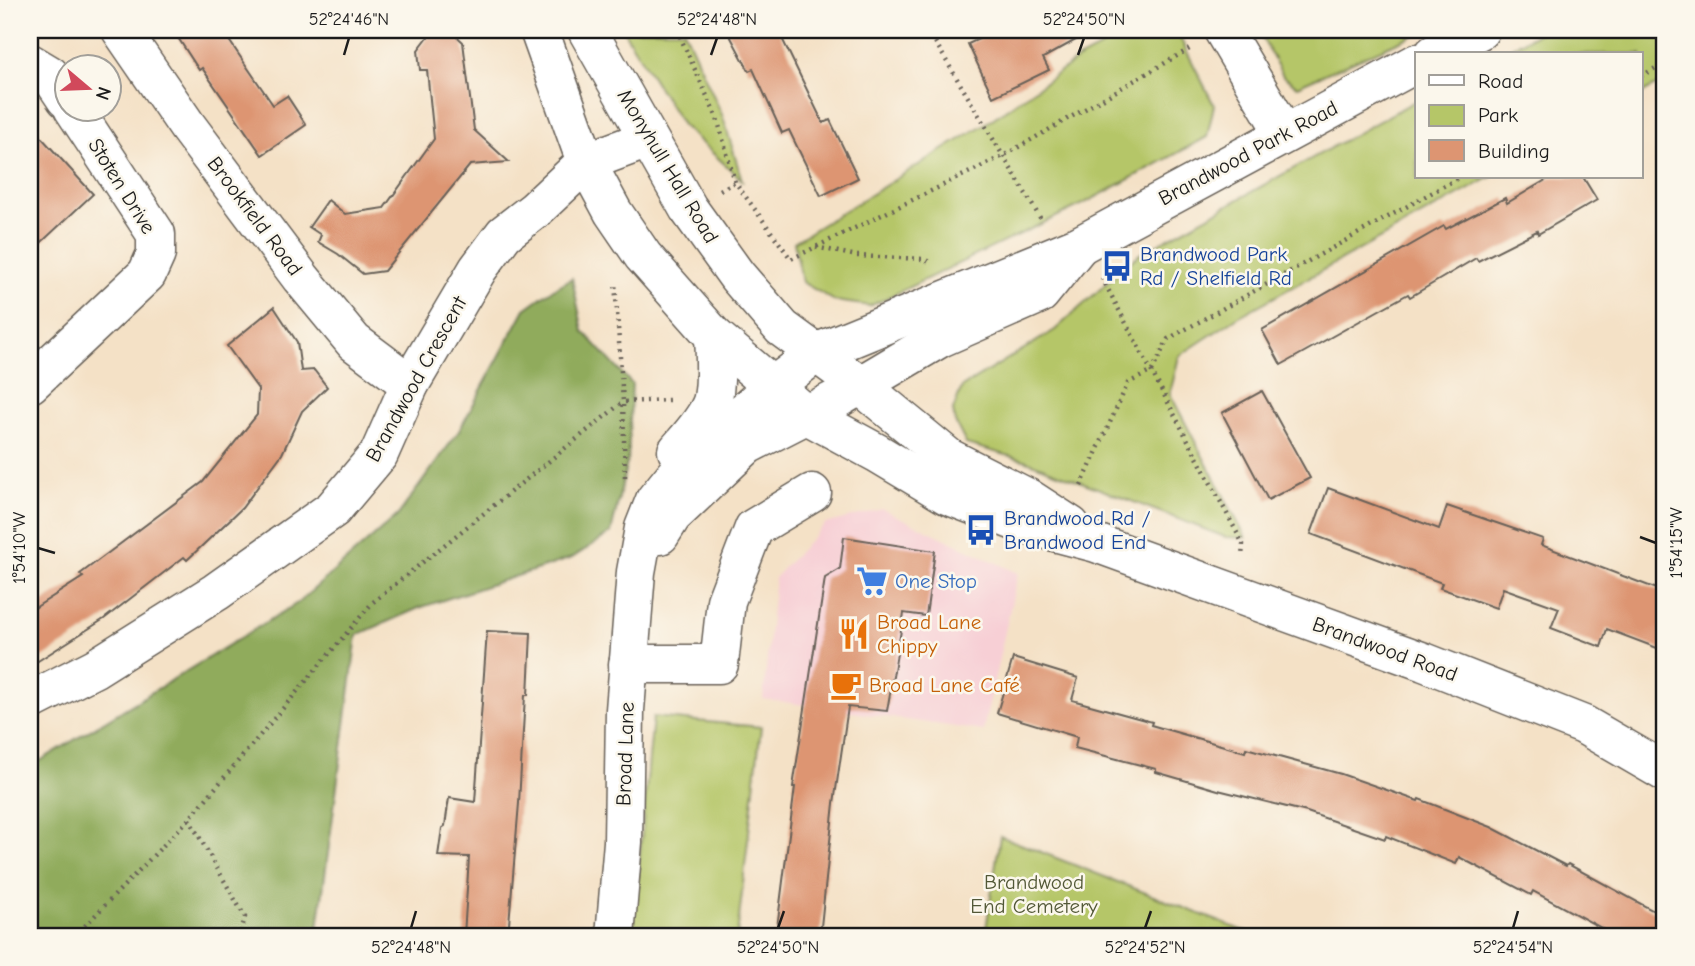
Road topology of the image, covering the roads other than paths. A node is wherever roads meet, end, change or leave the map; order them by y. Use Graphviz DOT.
graph roads {
  1 [pos="121,30"];
  2 [pos="539,30"];
  3 [pos="587,30"];
  4 [pos="1480,30"];
  5 [pos="1211,36"];
  6 [pos="1438,52"];
  7 [pos="30,63"];
  8 [pos="1415,64"];
  9 [pos="52,78"];
  10 [pos="82,122"];
  11 [pos="1284,132"];
  12 [pos="648,139"];
  13 [pos="586,162"];
  14 [pos="1080,245"];
  15 [pos="714,336"];
  16 [pos="818,352"];
  17 [pos="30,384"];
  18 [pos="410,384"];
  19 [pos="772,387"];
  20 [pos="835,400"];
  21 [pos="812,493"];
  22 [pos="655,500"];
  23 [pos="1096,543"];
  24 [pos="636,572"];
  25 [pos="628,664"];
  26 [pos="30,701"];
  27 [pos="1665,772"];
  28 [pos="615,936"];
  1 -- 18 [label="street, Brookfield Road"];
  2 -- 13 [label="street"];
  3 -- 12 [label="street, Monyhull Hall Road"];
  4 -- 6 [label="street"];
  5 -- 11 [label="street"];
  7 -- 9 [label="street"];
  8 -- 11 [label="street, Brandwood Park Road"];
  10 -- 17 [label="street, Stoten Drive"];
  11 -- 14 [label="street, Brandwood Park Road"];
  12 -- 13 [label="street, Brandwood Crescent"];
  12 -- 16 [label="street, Monyhull Hall Road"];
  13 -- 15 [label="street"];
  13 -- 18 [label="street, Brandwood Crescent"];
  14 -- 16 [label="street, Brandwood Park Road"];
  14 -- 20 [label="street, Brandwood Park Road"];
  15 -- 19 [label="street"];
  15 -- 22 [label="street, Broad Lane"];
  16 -- 19 [label="street, Broad Lane"];
  16 -- 20 [label="street, Brandwood Road"];
  18 -- 26 [label="street, Brandwood Crescent"];
  19 -- 20 [label="street, Brandwood Road"];
  19 -- 22 [label="street, Broad Lane"];
  20 -- 23 [label="street, Brandwood Road"];
  20 -- 23 [label="street, Brandwood Road"];
  20 -- 24 [label="street, Broad Lane"];
  21 -- 25 [label="street"];
  22 -- 24 [label="street, Broad Lane"];
  23 -- 27 [label="street, Brandwood Road"];
  24 -- 25 [label="street, Broad Lane"];
  25 -- 28 [label="street, Broad Lane"];
}
